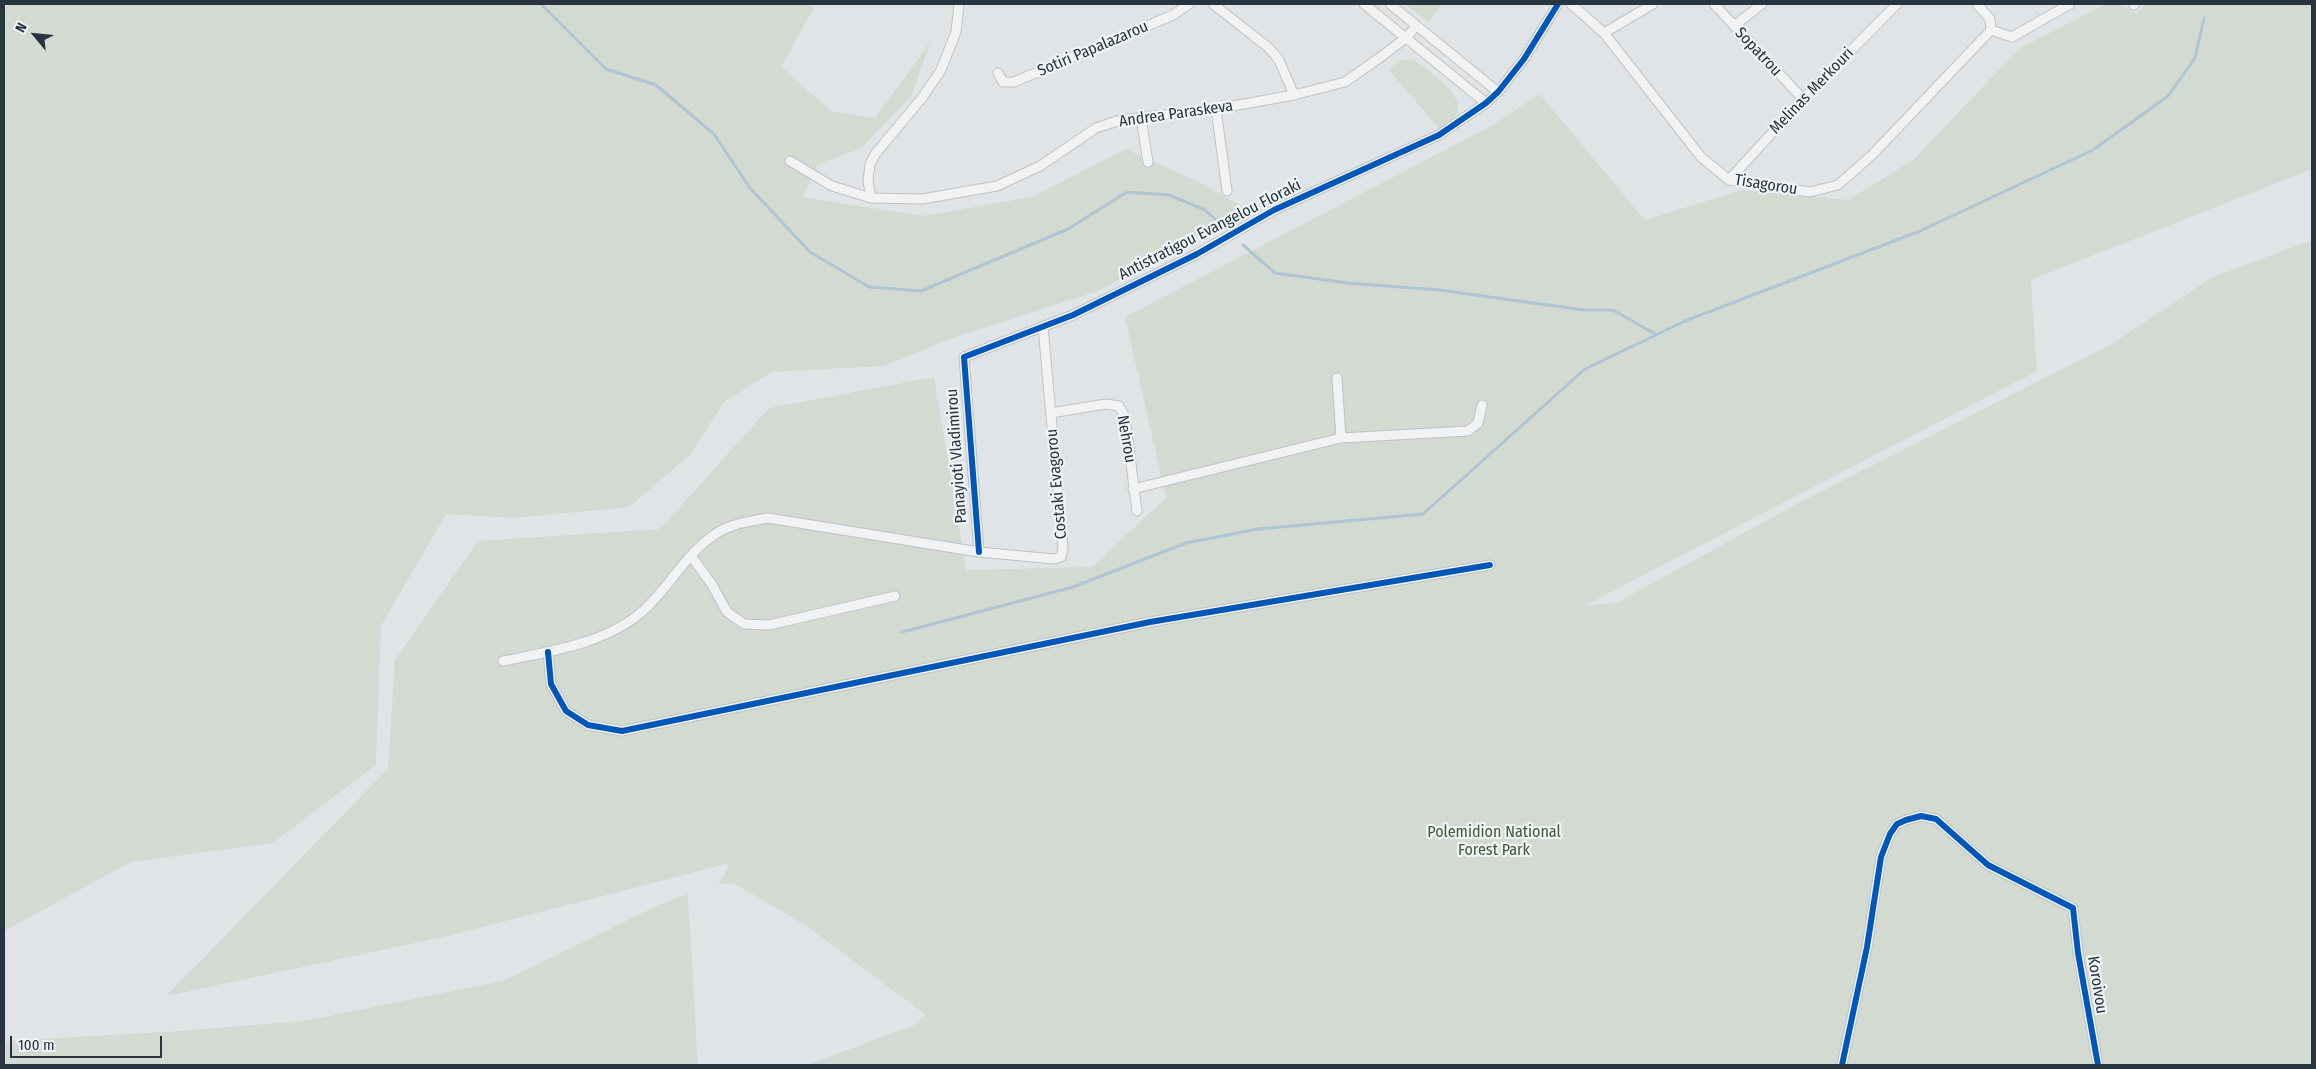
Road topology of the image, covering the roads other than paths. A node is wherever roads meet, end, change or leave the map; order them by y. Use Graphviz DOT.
graph roads {
  1 [pos="959,4"];
  2 [pos="1189,4"];
  3 [pos="1213,4"];
  4 [pos="1364,4"];
  5 [pos="1390,4"];
  6 [pos="1558,4"];
  7 [pos="1571,4"];
  8 [pos="1653,4"];
  9 [pos="1714,4"];
  10 [pos="1762,4"];
  11 [pos="1897,4"];
  12 [pos="1977,4"];
  13 [pos="2070,4"];
  14 [pos="1416,26"];
  15 [pos="1734,26"];
  16 [pos="1991,30"];
  17 [pos="1604,33"];
  18 [pos="1406,37"];
  19 [pos="998,74"];
  20 [pos="1498,92"];
  21 [pos="1294,95"];
  22 [pos="1803,99"];
  23 [pos="1486,103"];
  24 [pos="1216,109"];
  25 [pos="1141,118"];
  26 [pos="790,161"];
  27 [pos="1148,162"];
  28 [pos="1729,180"];
  29 [pos="1227,191"];
  30 [pos="871,198"];
  31 [pos="1043,327"];
  32 [pos="964,358"];
  33 [pos="1337,378"];
  34 [pos="1482,405"];
  35 [pos="1051,413"];
  36 [pos="1341,438"];
  37 [pos="1133,489"];
  38 [pos="1138,511"];
  39 [pos="978,552"];
  40 [pos="691,556"];
  41 [pos="1490,565"];
  42 [pos="895,596"];
  43 [pos="548,652"];
  44 [pos="503,661"];
  45 [pos="1842,1065"];
  46 [pos="2098,1065"];
  1 -- 30 [label="street"];
  2 -- 19 [label="street, Sotiri Papalazarou"];
  3 -- 21 [label="street"];
  4 -- 18 [label="street"];
  5 -- 14 [label="street"];
  6 -- 20 [label="street, Antistratigou Evangelou Floraki"];
  7 -- 17 [label="street, Tisagorou"];
  8 -- 17 [label="street"];
  9 -- 15 [label="street, Sopatrou"];
  10 -- 15 [label="street"];
  11 -- 22 [label="street, Melinas Merkouri"];
  12 -- 16 [label="street"];
  13 -- 16 [label="street"];
  14 -- 18 [label="street, Andrea Paraskeva"];
  14 -- 20 [label="street"];
  15 -- 22 [label="street, Sopatrou"];
  16 -- 28 [label="street, Tisagorou"];
  17 -- 28 [label="street, Tisagorou"];
  18 -- 21 [label="street, Andrea Paraskeva"];
  18 -- 23 [label="street"];
  20 -- 23 [label="street, Antistratigou Evangelou Floraki"];
  21 -- 24 [label="street, Andrea Paraskeva"];
  22 -- 28 [label="street, Melinas Merkouri"];
  23 -- 31 [label="street, Antistratigou Evangelou Floraki"];
  24 -- 25 [label="street, Andrea Paraskeva"];
  24 -- 29 [label="street"];
  25 -- 27 [label="street"];
  25 -- 30 [label="street, Andrea Paraskeva"];
  26 -- 30 [label="street, Andrea Paraskeva"];
  31 -- 32 [label="street, Antistratigou Evangelou Floraki"];
  31 -- 35 [label="street, Costaki Evagorou"];
  32 -- 39 [label="street, Panayioti Vladimirou"];
  33 -- 36 [label="street"];
  34 -- 36 [label="street"];
  35 -- 37 [label="street, Nehrou"];
  35 -- 39 [label="street, Costaki Evagorou"];
  36 -- 37 [label="street"];
  37 -- 38 [label="street, Nehrou"];
  39 -- 40 [label="street"];
  40 -- 42 [label="street"];
  40 -- 43 [label="street"];
  41 -- 43 [label="street"];
  43 -- 44 [label="street"];
  45 -- 46 [label="street, Koroivou"];
}
